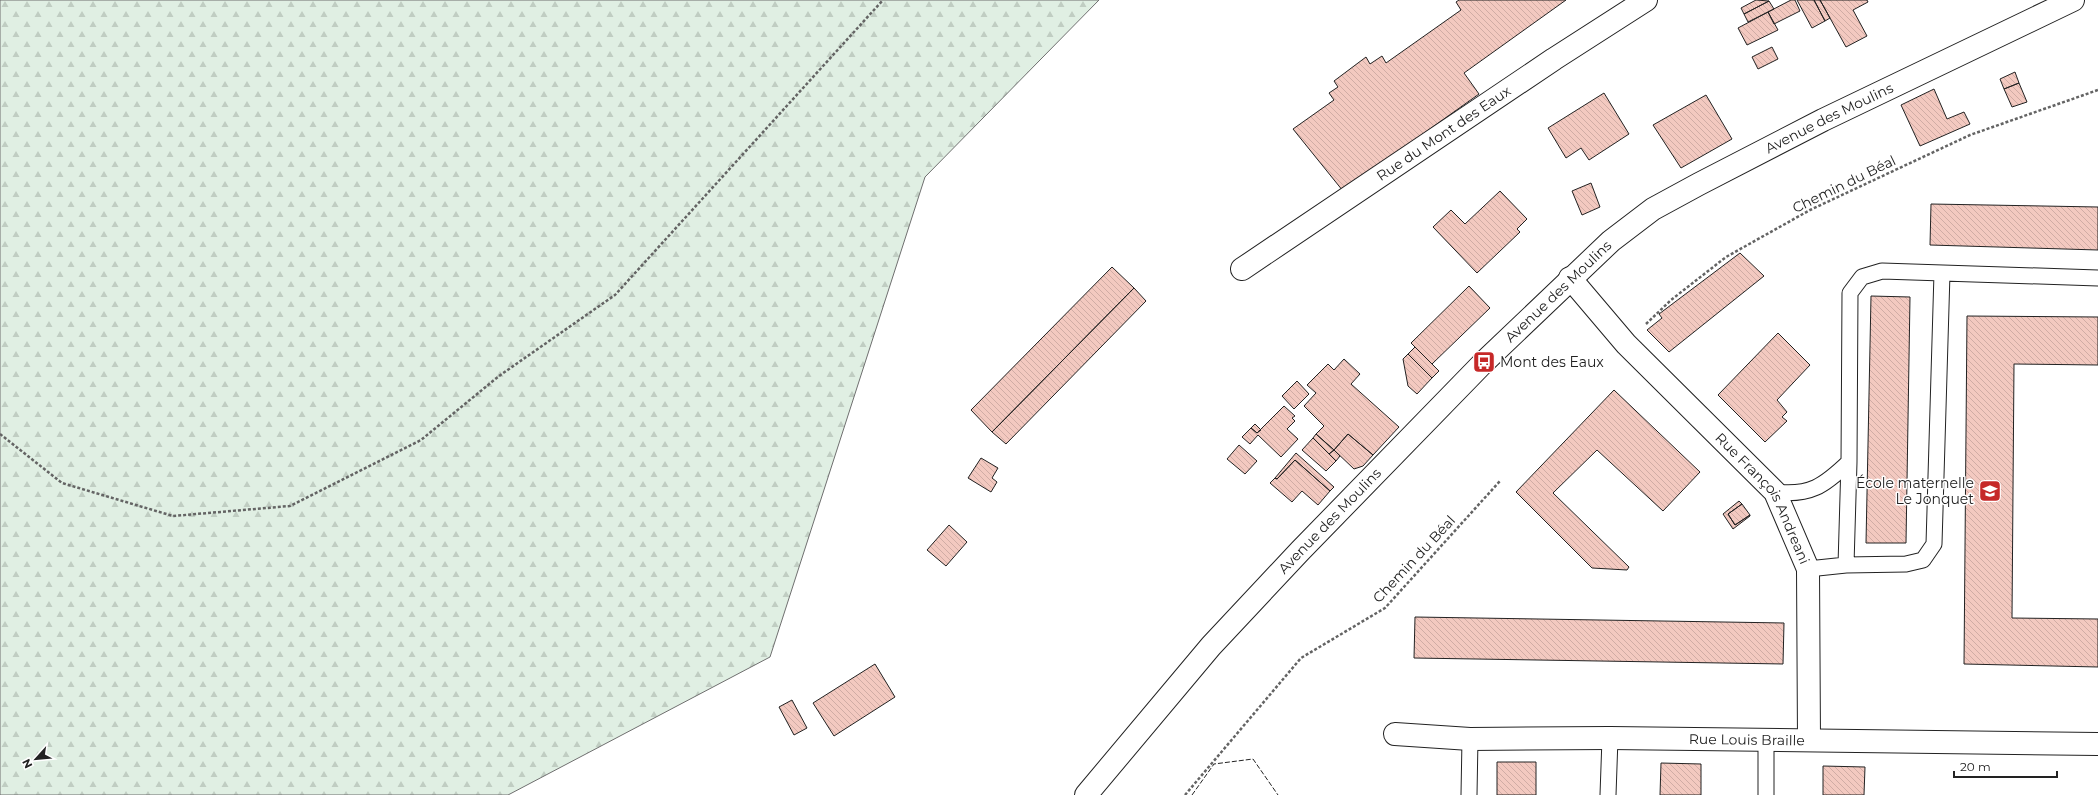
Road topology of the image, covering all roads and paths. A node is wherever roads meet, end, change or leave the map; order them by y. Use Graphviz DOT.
graph roads {
  1 [pos="883,0"];
  2 [pos="1646,0"];
  3 [pos="2073,0"];
  4 [pos="2098,90"];
  5 [pos="1242,269"];
  6 [pos="1942,273"];
  7 [pos="1570,278"];
  8 [pos="2098,278"];
  9 [pos="1626,344"];
  10 [pos="0,434"];
  11 [pos="1849,462"];
  12 [pos="1500,481"];
  13 [pos="1775,492"];
  14 [pos="1846,565"];
  15 [pos="1808,569"];
  16 [pos="1396,734"];
  17 [pos="1610,738"];
  18 [pos="1470,739"];
  19 [pos="1766,740"];
  20 [pos="1809,740"];
  21 [pos="2098,744"];
  22 [pos="1086,795"];
  23 [pos="1185,795"];
  24 [pos="1469,795"];
  25 [pos="1608,795"];
  26 [pos="1766,795"];
  1 -- 10 [label="path"];
  2 -- 5 [label="street, Rue du Mont des Eaux"];
  3 -- 7 [label="street, Avenue des Moulins"];
  4 -- 9 [label="path, Chemin du Béal"];
  6 -- 8 [label="lane"];
  6 -- 11 [label="lane"];
  6 -- 14 [label="lane"];
  7 -- 9 [label="street, Rue François Andreani"];
  7 -- 22 [label="street, Avenue des Moulins"];
  9 -- 13 [label="street, Rue François Andreani"];
  11 -- 13 [label="lane"];
  11 -- 14 [label="lane"];
  12 -- 23 [label="path, Chemin du Béal"];
  13 -- 15 [label="street, Rue François Andreani"];
  14 -- 15 [label="lane"];
  15 -- 20 [label="street, Rue François Andreani"];
  16 -- 18 [label="street, Rue Louis Braille"];
  17 -- 18 [label="street, Rue Louis Braille"];
  17 -- 19 [label="street, Rue Louis Braille"];
  17 -- 25 [label="lane"];
  18 -- 24 [label="lane"];
  19 -- 20 [label="street, Rue Louis Braille"];
  19 -- 26 [label="lane"];
  20 -- 21 [label="street, Rue Louis Braille"];
}
